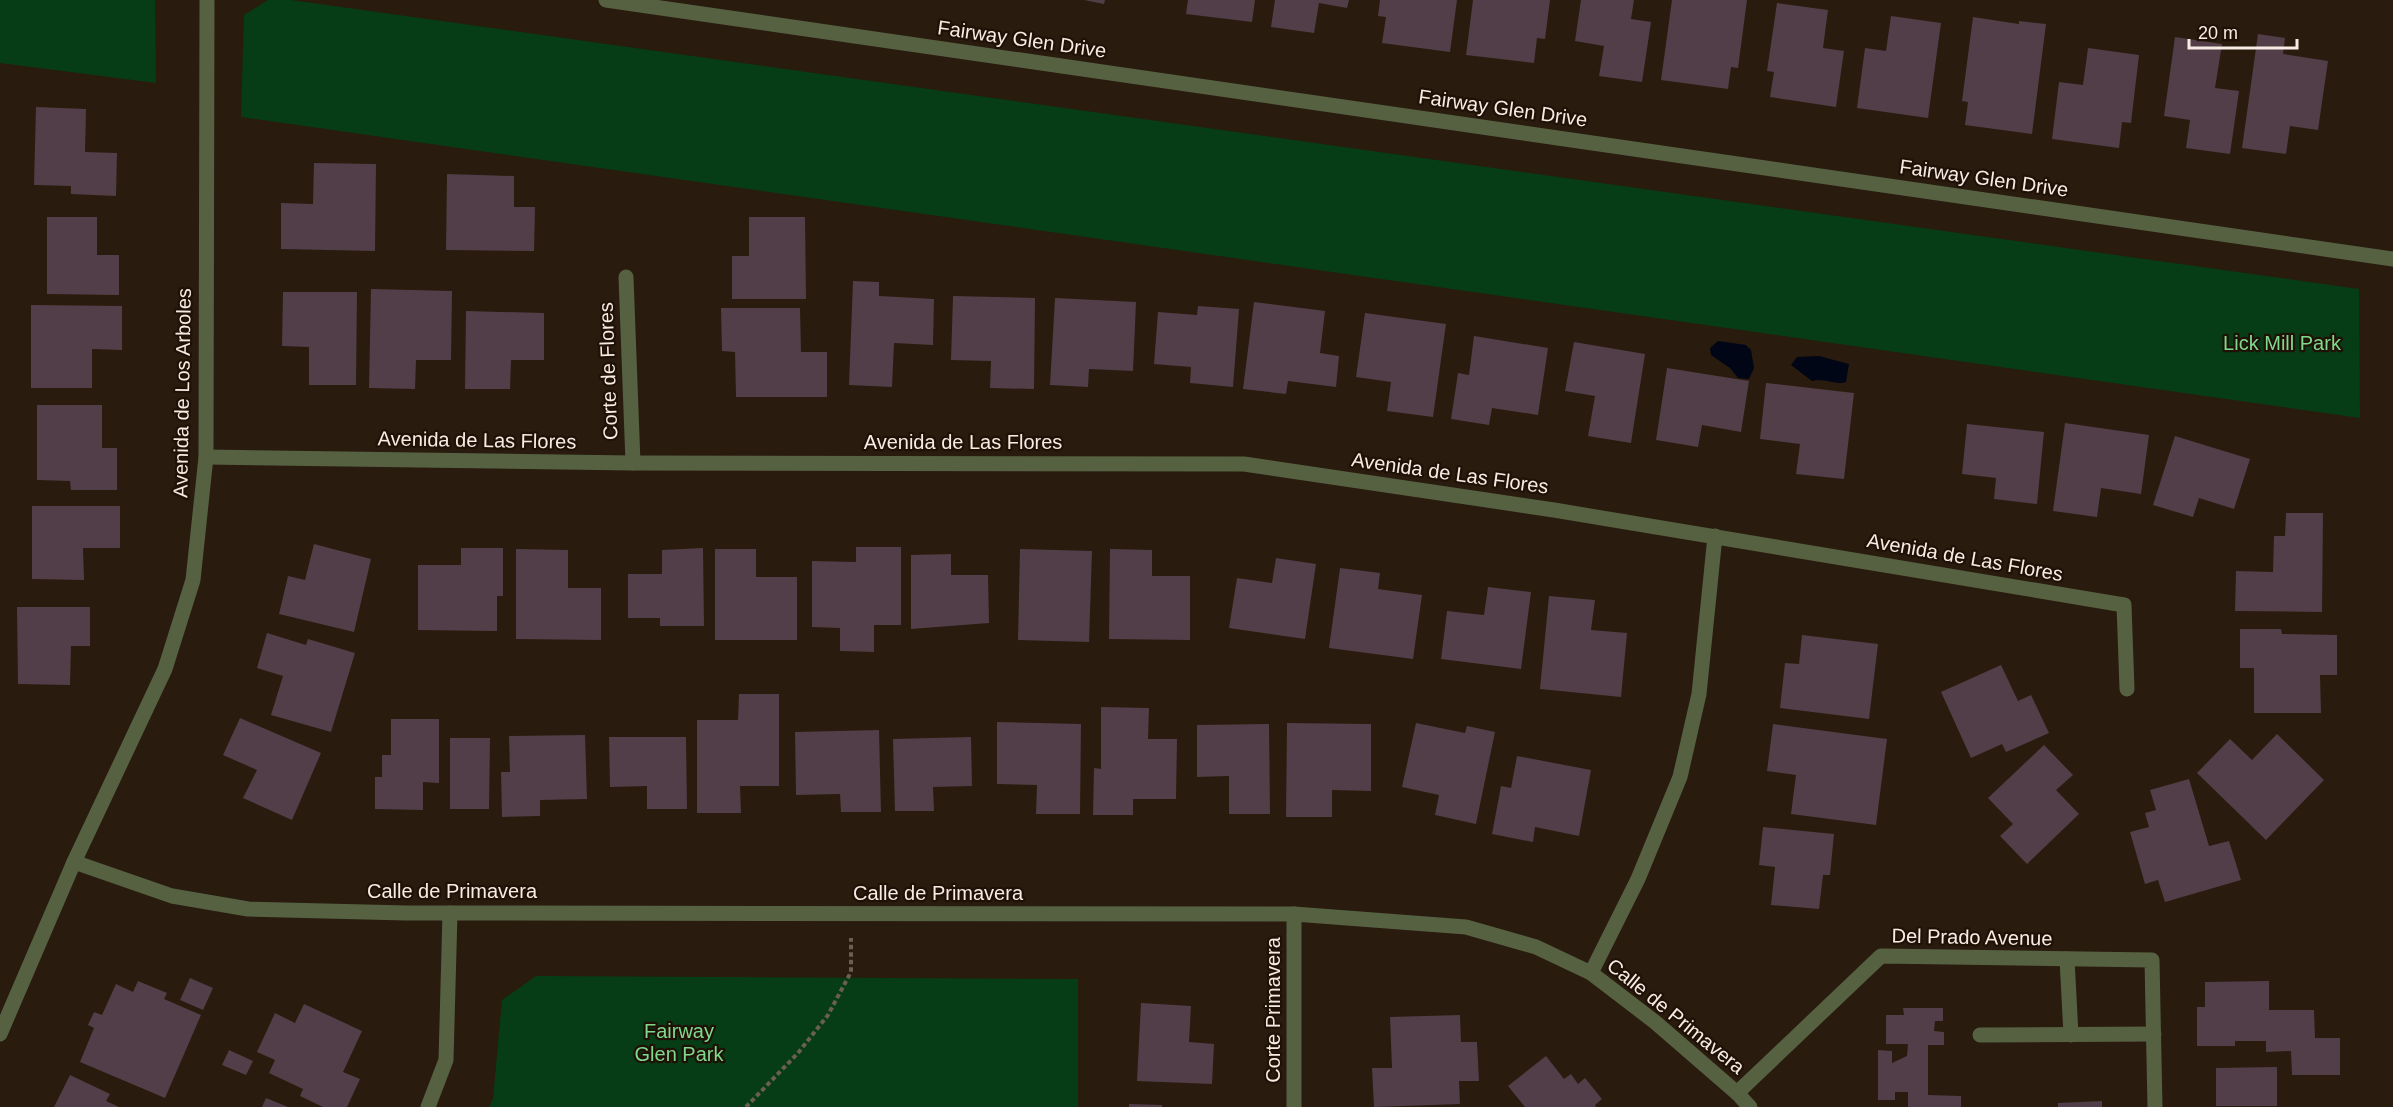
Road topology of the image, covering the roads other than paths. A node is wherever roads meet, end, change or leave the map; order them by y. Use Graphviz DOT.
graph roads {
  1 [pos="207,0"];
  2 [pos="606,0"];
  3 [pos="2393,259"];
  4 [pos="626,277"];
  5 [pos="206,457"];
  6 [pos="633,462"];
  7 [pos="1715,536"];
  8 [pos="2127,689"];
  9 [pos="74,862"];
  10 [pos="450,913"];
  11 [pos="1294,914"];
  12 [pos="2067,959"];
  13 [pos="1591,973"];
  14 [pos="0,1034"];
  15 [pos="2154,1034"];
  16 [pos="1980,1035"];
  17 [pos="2071,1035"];
  18 [pos="1737,1093"];
  19 [pos="428,1107"];
  20 [pos="1294,1107"];
  21 [pos="1750,1107"];
  22 [pos="2155,1107"];
  1 -- 5 [label="street, Avenida de Los Arboles"];
  2 -- 3 [label="street, Fairway Glen Drive"];
  4 -- 6 [label="street, Corte de Flores"];
  5 -- 6 [label="street, Avenida de Las Flores"];
  5 -- 9 [label="street, Avenida de Los Arboles"];
  6 -- 7 [label="street, Avenida de Las Flores"];
  7 -- 8 [label="street, Avenida de Las Flores"];
  7 -- 13 [label="street"];
  9 -- 10 [label="street, Calle de Primavera"];
  9 -- 14 [label="street, Avenida de Los Arboles"];
  10 -- 11 [label="street, Calle de Primavera"];
  10 -- 19 [label="street"];
  11 -- 13 [label="street, Calle de Primavera"];
  11 -- 20 [label="street, Corte Primavera"];
  12 -- 15 [label="street, Del Prado Avenue"];
  12 -- 17 [label="street"];
  12 -- 18 [label="street, Del Prado Avenue"];
  13 -- 18 [label="street, Calle de Primavera"];
  15 -- 17 [label="street"];
  15 -- 22 [label="street"];
  16 -- 17 [label="street"];
  18 -- 21 [label="street, Calle de Primavera"];
}
